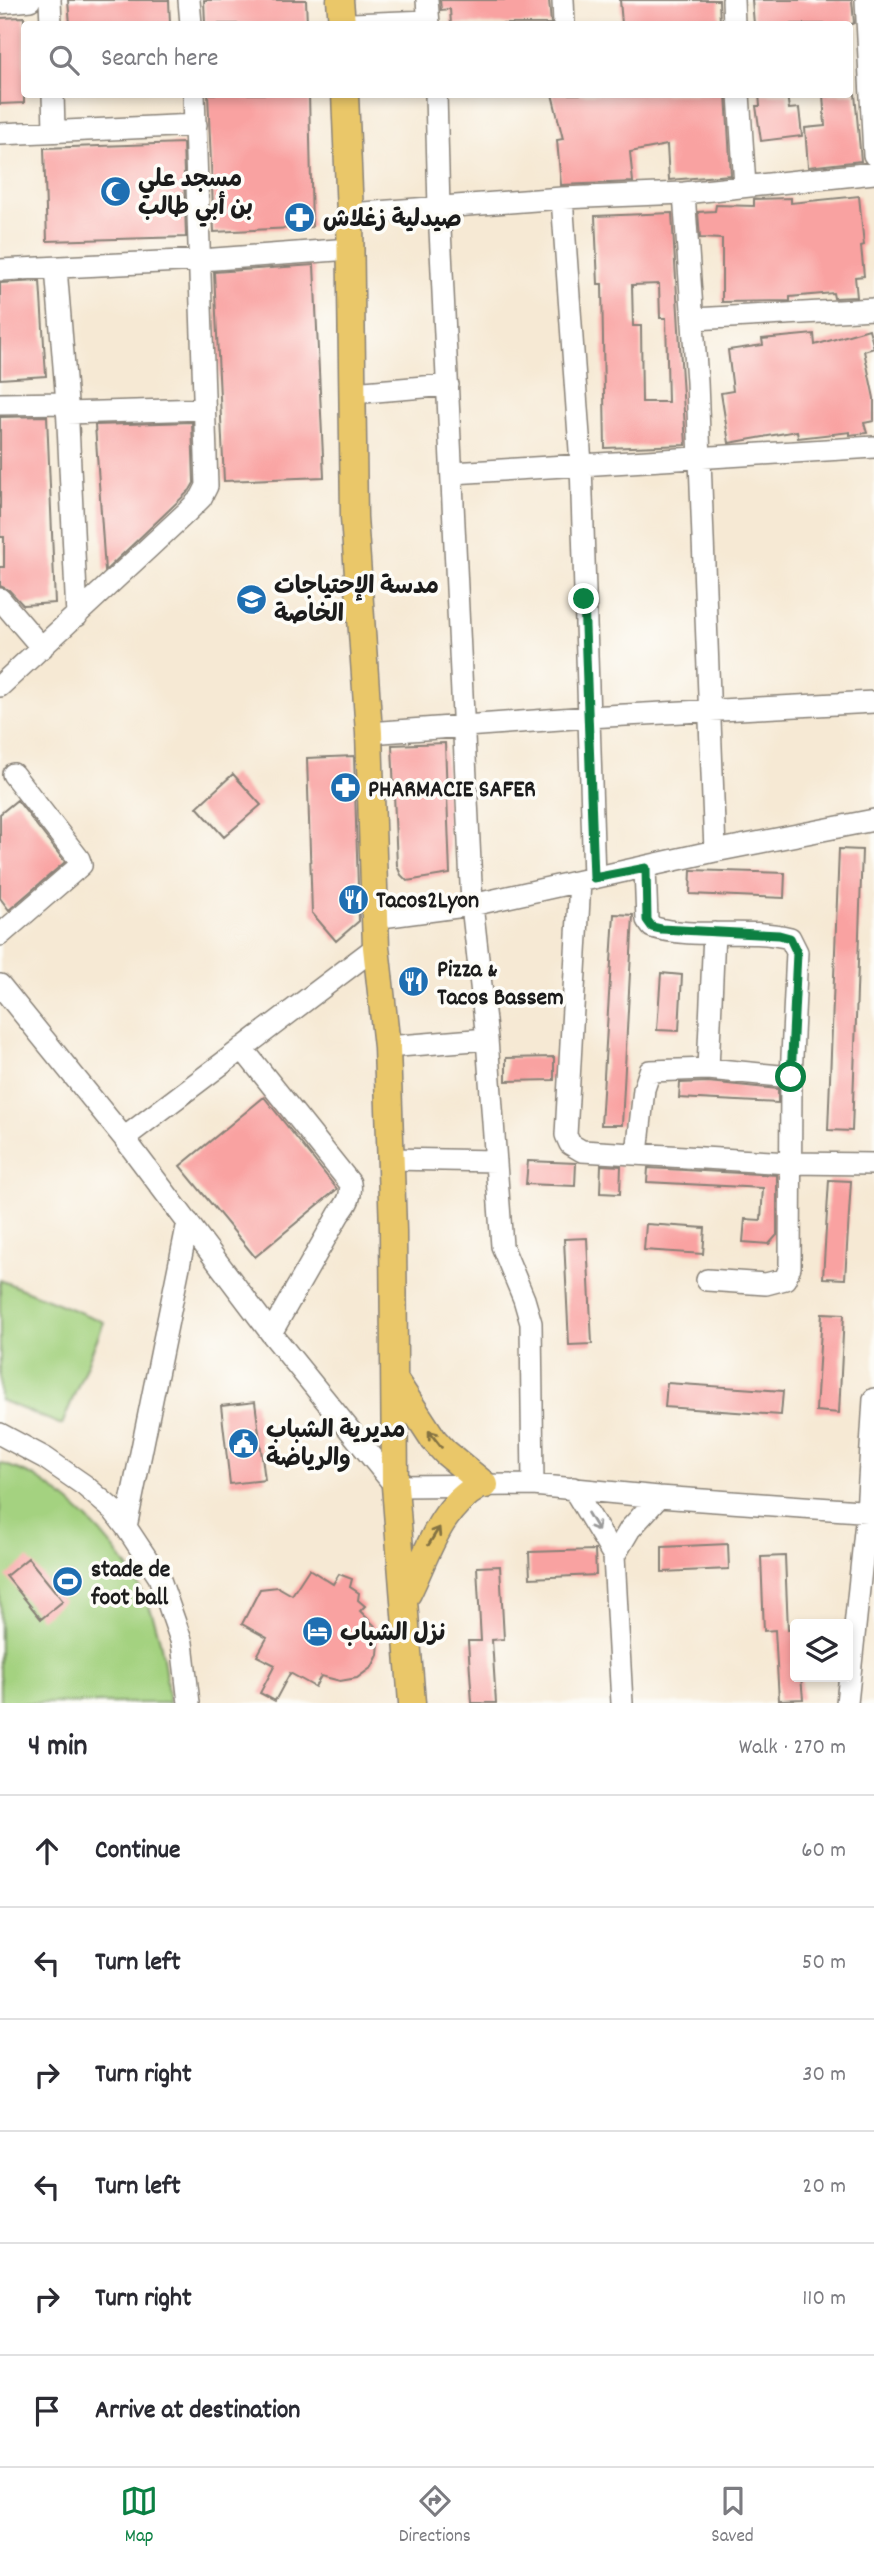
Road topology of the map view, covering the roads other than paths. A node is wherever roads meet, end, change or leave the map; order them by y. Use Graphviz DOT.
graph roads {
  1 [pos="30,0"];
  2 [pos="50,0"];
  3 [pos="189,0"];
  4 [pos="340,0"];
  5 [pos="563,0"];
  6 [pos="733,0"];
  7 [pos="866,0"];
  8 [pos="0,2"];
  9 [pos="428,15"];
  10 [pos="51,21"];
  11 [pos="191,21"];
  12 [pos="342,21"];
  13 [pos="377,21"];
  14 [pos="564,21"];
  15 [pos="734,21"];
  16 [pos="871,49"];
  17 [pos="53,98"];
  18 [pos="194,98"];
  19 [pos="345,98"];
  20 [pos="436,98"];
  21 [pos="739,98"];
  22 [pos="196,125"];
  23 [pos="54,130"];
  24 [pos="0,134"];
  25 [pos="874,155"];
  26 [pos="874,173"];
  27 [pos="745,186"];
  28 [pos="684,193"];
  29 [pos="562,198"];
  30 [pos="439,208"];
  31 [pos="350,214"];
  32 [pos="350,249"];
  33 [pos="201,260"];
  34 [pos="56,268"];
  35 [pos="0,270"];
  36 [pos="874,309"];
  37 [pos="694,319"];
  38 [pos="448,385"];
  39 [pos="352,393"];
  40 [pos="0,404"];
  41 [pos="67,408"];
  42 [pos="204,409"];
  43 [pos="874,447"];
  44 [pos="700,458"];
  45 [pos="581,464"];
  46 [pos="453,473"];
  47 [pos="0,599"];
  48 [pos="77,616"];
  49 [pos="42,648"];
  50 [pos="0,686"];
  51 [pos="874,702"];
  52 [pos="712,712"];
  53 [pos="588,717"];
  54 [pos="464,725"];
  55 [pos="369,733"];
  56 [pos="13,774"];
  57 [pos="874,820"];
  58 [pos="715,851"];
  59 [pos="646,868"];
  60 [pos="587,879"];
  61 [pos="472,905"];
  62 [pos="374,918"];
  63 [pos="714,933"];
  64 [pos="0,935"];
  65 [pos="376,947"];
  66 [pos="0,985"];
  67 [pos="487,1039"];
  68 [pos="242,1048"];
  69 [pos="387,1048"];
  70 [pos="708,1069"];
  71 [pos="791,1077"];
  72 [pos="124,1138"];
  73 [pos="636,1154"];
  74 [pos="391,1159"];
  75 [pos="496,1161"];
  76 [pos="790,1163"];
  77 [pos="874,1164"];
  78 [pos="188,1222"];
  79 [pos="707,1280"];
  80 [pos="271,1333"];
  81 [pos="396,1382"];
  82 [pos="874,1399"];
  83 [pos="0,1434"];
  84 [pos="533,1485"];
  85 [pos="395,1486"];
  86 [pos="482,1486"];
  87 [pos="573,1488"];
  88 [pos="659,1497"];
  89 [pos="870,1512"];
  90 [pos="126,1527"];
  91 [pos="614,1556"];
  92 [pos="405,1598"];
  93 [pos="189,1703"];
  94 [pos="412,1703"];
  95 [pos="622,1703"];
  96 [pos="847,1703"];
  1 -- 8 [label="street"];
  2 -- 10 [label="street"];
  3 -- 11 [label="street"];
  4 -- 12 [label="main road"];
  5 -- 14 [label="street"];
  6 -- 15 [label="street"];
  7 -- 16 [label="street"];
  9 -- 13 [label="street"];
  16 -- 25 [label="street"];
  17 -- 23 [label="street"];
  18 -- 22 [label="street"];
  19 -- 31 [label="main road"];
  20 -- 30 [label="street"];
  21 -- 27 [label="street"];
  22 -- 23 [label="street"];
  22 -- 33 [label="street"];
  23 -- 24 [label="street"];
  26 -- 27 [label="street"];
  27 -- 28 [label="street"];
  28 -- 29 [label="street"];
  28 -- 37 [label="street"];
  29 -- 30 [label="street"];
  29 -- 45 [label="street"];
  30 -- 31 [label="street"];
  30 -- 38 [label="street"];
  31 -- 32 [label="main road"];
  32 -- 33 [label="street"];
  32 -- 39 [label="main road"];
  33 -- 34 [label="street"];
  33 -- 42 [label="street"];
  34 -- 35 [label="street"];
  34 -- 41 [label="street"];
  36 -- 37 [label="street"];
  37 -- 44 [label="street"];
  38 -- 39 [label="street"];
  38 -- 46 [label="street"];
  39 -- 55 [label="main road"];
  40 -- 41 [label="street"];
  41 -- 42 [label="street"];
  41 -- 48 [label="street"];
  42 -- 48 [label="street"];
  43 -- 44 [label="street"];
  44 -- 45 [label="street"];
  44 -- 52 [label="street"];
  45 -- 46 [label="street"];
  45 -- 53 [label="street"];
  46 -- 54 [label="street"];
  47 -- 49 [label="street"];
  48 -- 49 [label="street"];
  49 -- 50 [label="street"];
  51 -- 52 [label="street"];
  52 -- 53 [label="street"];
  52 -- 58 [label="street"];
  53 -- 54 [label="street"];
  53 -- 60 [label="street"];
  54 -- 55 [label="street"];
  54 -- 61 [label="street"];
  55 -- 62 [label="main road"];
  56 -- 64 [label="street"];
  57 -- 58 [label="street"];
  58 -- 59 [label="street"];
  59 -- 60 [label="street"];
  59 -- 63 [label="street"];
  60 -- 61 [label="street"];
  60 -- 73 [label="street"];
  61 -- 62 [label="street"];
  61 -- 67 [label="street"];
  62 -- 65 [label="main road"];
  63 -- 70 [label="street"];
  63 -- 71 [label="street"];
  65 -- 68 [label="street"];
  65 -- 69 [label="main road"];
  66 -- 72 [label="street"];
  67 -- 69 [label="street"];
  67 -- 75 [label="street"];
  68 -- 72 [label="street"];
  68 -- 80 [label="street"];
  69 -- 74 [label="main road"];
  70 -- 71 [label="street"];
  70 -- 73 [label="street"];
  71 -- 76 [label="street"];
  72 -- 78 [label="street"];
  73 -- 76 [label="street"];
  74 -- 75 [label="street"];
  74 -- 81 [label="main road"];
  75 -- 84 [label="street"];
  76 -- 77 [label="street"];
  76 -- 79 [label="street"];
  78 -- 80 [label="street"];
  78 -- 90 [label="street"];
  80 -- 85 [label="street"];
  81 -- 85 [label="main road"];
  86 -- 81 [label="main road, one-way"];
  82 -- 89 [label="street"];
  83 -- 90 [label="street"];
  84 -- 86 [label="street"];
  84 -- 87 [label="street"];
  85 -- 86 [label="street"];
  85 -- 92 [label="main road"];
  92 -- 86 [label="main road, one-way"];
  87 -- 88 [label="street"];
  87 -- 91 [label="street, one-way"];
  88 -- 89 [label="street"];
  88 -- 91 [label="street"];
  89 -- 96 [label="street"];
  90 -- 93 [label="street"];
  91 -- 95 [label="street"];
  92 -- 94 [label="main road"];
}
